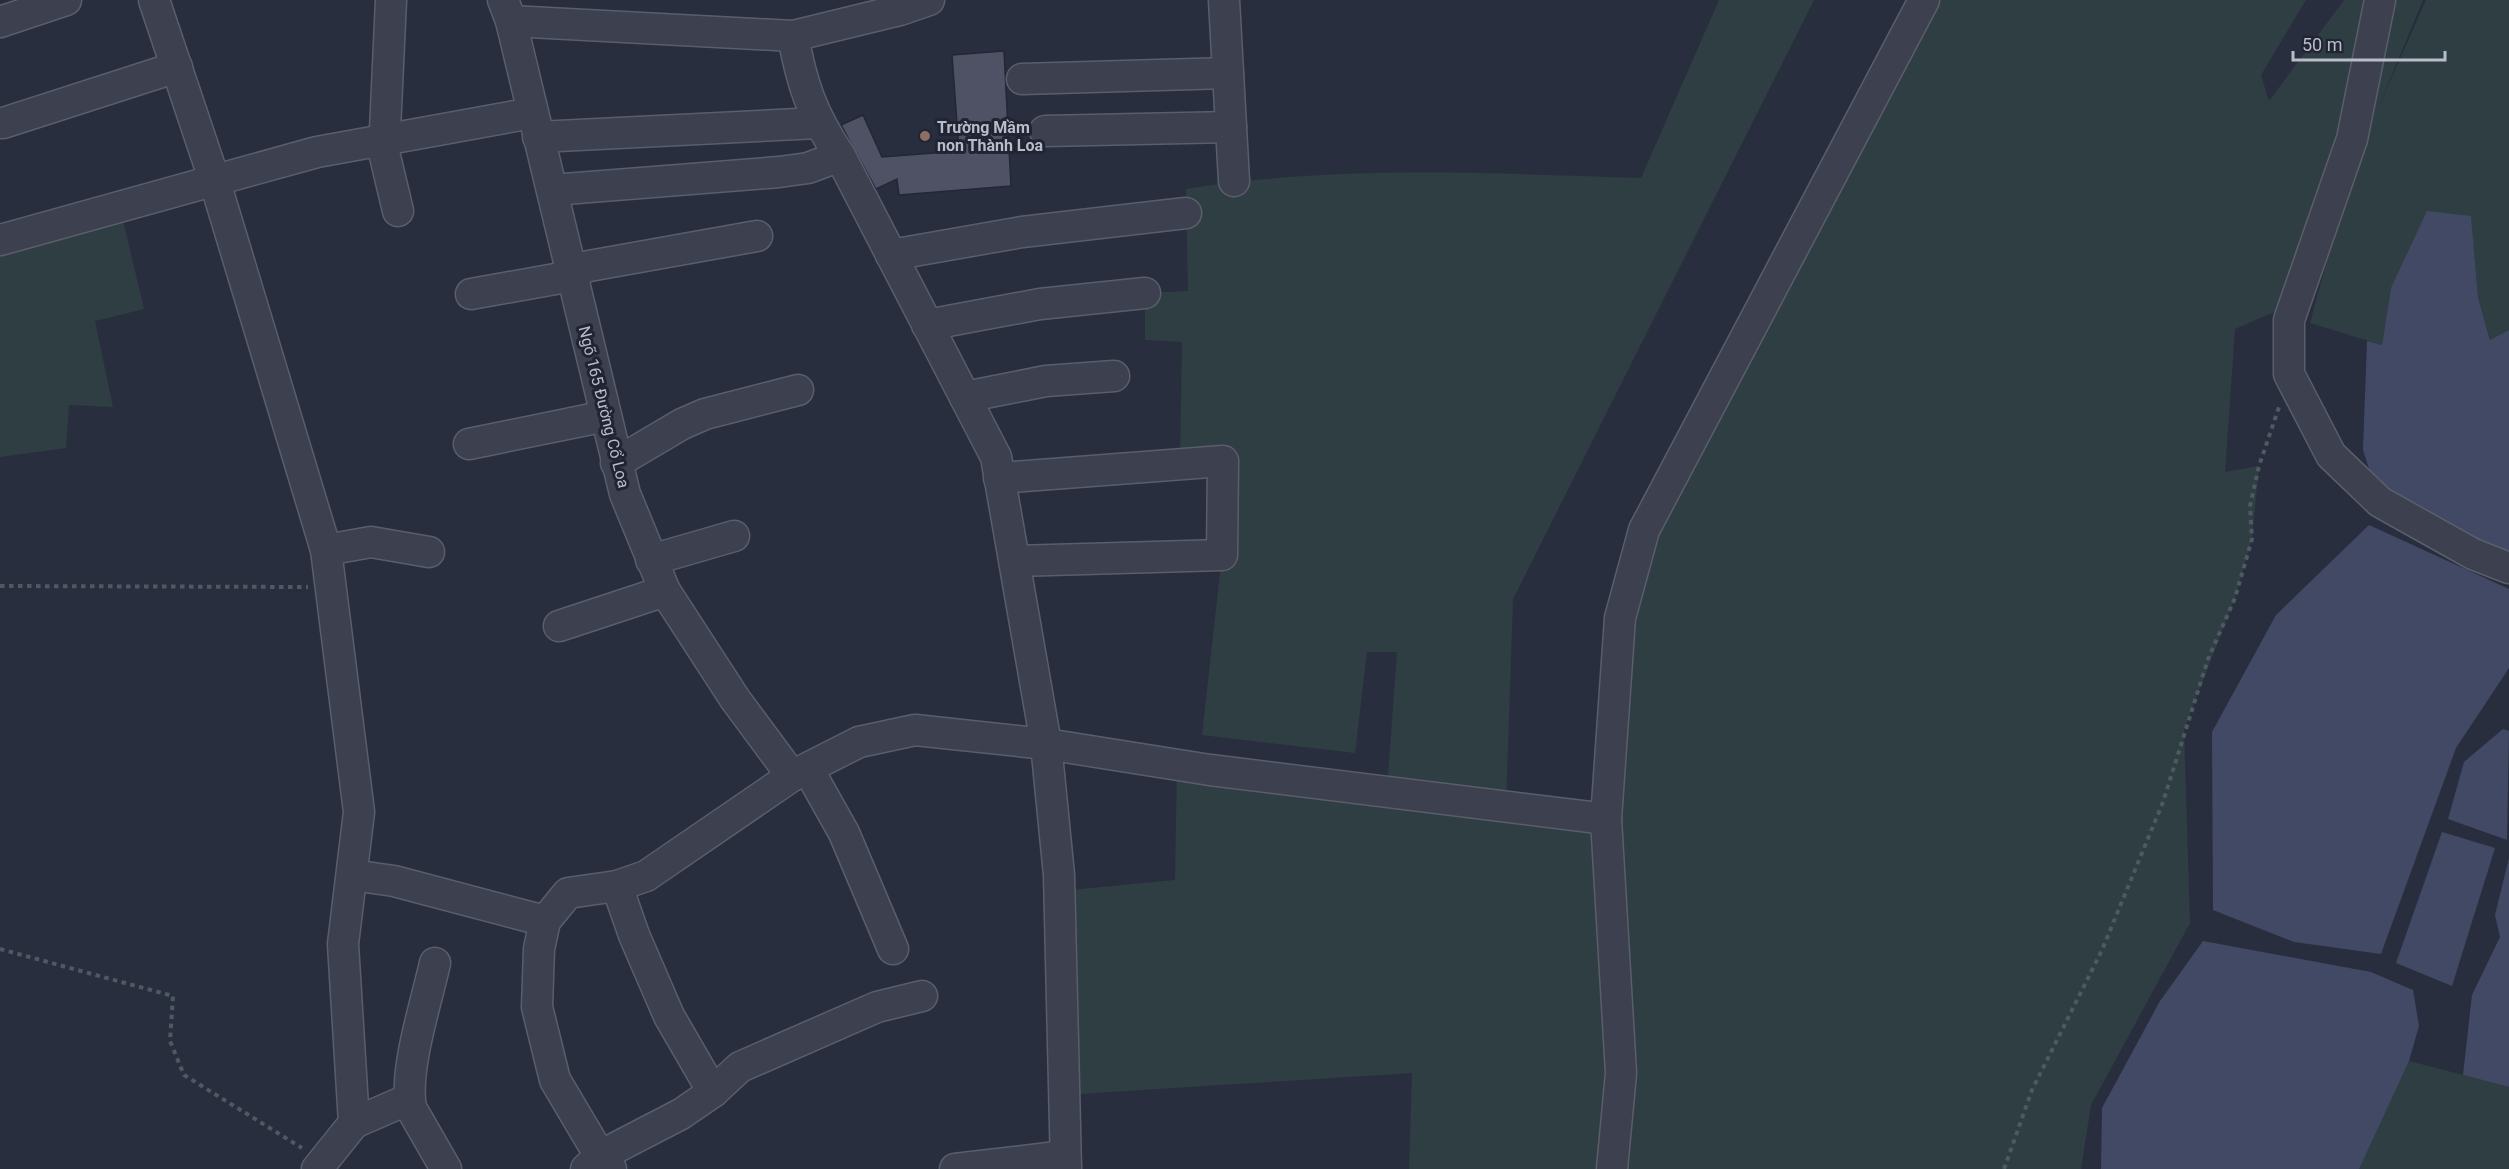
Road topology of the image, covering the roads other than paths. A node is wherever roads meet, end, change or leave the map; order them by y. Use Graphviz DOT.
graph roads {
  1 [pos="66,0"];
  2 [pos="154,0"];
  3 [pos="391,0"];
  4 [pos="929,0"];
  5 [pos="1224,0"];
  6 [pos="1924,0"];
  7 [pos="2380,0"];
  8 [pos="507,10"];
  9 [pos="0,22"];
  10 [pos="793,36"];
  11 [pos="177,67"];
  12 [pos="1228,73"];
  13 [pos="1022,79"];
  14 [pos="3,123"];
  15 [pos="818,123"];
  16 [pos="535,125"];
  17 [pos="1231,127"];
  18 [pos="1045,131"];
  19 [pos="384,141"];
  20 [pos="840,156"];
  21 [pos="1234,181"];
  22 [pos="214,182"];
  23 [pos="552,190"];
  24 [pos="398,211"];
  25 [pos="1186,213"];
  26 [pos="757,236"];
  27 [pos="0,240"];
  28 [pos="891,255"];
  29 [pos="571,274"];
  30 [pos="1144,293"];
  31 [pos="471,294"];
  32 [pos="927,325"];
  33 [pos="1114,376"];
  34 [pos="798,390"];
  35 [pos="965,397"];
  36 [pos="606,416"];
  37 [pos="469,444"];
  38 [pos="616,463"];
  39 [pos="999,478"];
  40 [pos="734,536"];
  41 [pos="326,550"];
  42 [pos="429,552"];
  43 [pos="651,560"];
  44 [pos="1015,561"];
  45 [pos="2509,568"];
  46 [pos="665,591"];
  47 [pos="559,626"];
  48 [pos="1046,744"];
  49 [pos="800,772"];
  50 [pos="1606,819"];
  51 [pos="352,875"];
  52 [pos="617,886"];
  53 [pos="545,921"];
  54 [pos="893,949"];
  55 [pos="435,963"];
  56 [pos="922,996"];
  57 [pos="713,1092"];
  58 [pos="409,1099"];
  59 [pos="354,1123"];
  60 [pos="1065,1162"];
  61 [pos="599,1164"];
  62 [pos="320,1165"];
  63 [pos="446,1169"];
  64 [pos="955,1169"];
  65 [pos="1611,1169"];
  1 -- 9 [label="street"];
  2 -- 11 [label="street"];
  3 -- 19 [label="street"];
  4 -- 10 [label="street"];
  5 -- 12 [label="street"];
  6 -- 50 [label="street"];
  7 -- 45 [label="street"];
  8 -- 10 [label="street"];
  8 -- 16 [label="street, Ngõ 165 Đường Cổ Loa"];
  10 -- 15 [label="street"];
  11 -- 14 [label="street"];
  11 -- 22 [label="street"];
  12 -- 13 [label="street"];
  12 -- 17 [label="street"];
  15 -- 16 [label="street"];
  15 -- 20 [label="street"];
  16 -- 19 [label="street"];
  16 -- 23 [label="street, Ngõ 165 Đường Cổ Loa"];
  17 -- 18 [label="street"];
  17 -- 21 [label="street"];
  19 -- 22 [label="street"];
  19 -- 24 [label="street"];
  20 -- 23 [label="street"];
  20 -- 28 [label="street"];
  22 -- 27 [label="street"];
  22 -- 41 [label="street"];
  23 -- 29 [label="street, Ngõ 165 Đường Cổ Loa"];
  25 -- 28 [label="street"];
  26 -- 29 [label="street"];
  28 -- 32 [label="street"];
  29 -- 31 [label="street"];
  29 -- 36 [label="street, Ngõ 165 Đường Cổ Loa"];
  30 -- 32 [label="street"];
  32 -- 35 [label="street"];
  33 -- 35 [label="street"];
  34 -- 38 [label="street"];
  35 -- 39 [label="street"];
  36 -- 37 [label="street"];
  36 -- 38 [label="street, Ngõ 165 Đường Cổ Loa"];
  38 -- 43 [label="street, Ngõ 165 Đường Cổ Loa"];
  39 -- 44 [label="street"];
  39 -- 44 [label="street"];
  40 -- 43 [label="street"];
  41 -- 42 [label="street"];
  41 -- 51 [label="street"];
  43 -- 46 [label="street, Ngõ 165 Đường Cổ Loa"];
  44 -- 48 [label="street"];
  46 -- 47 [label="street"];
  46 -- 49 [label="street, Ngõ 165 Đường Cổ Loa"];
  48 -- 49 [label="street"];
  48 -- 50 [label="street"];
  48 -- 60 [label="street"];
  49 -- 52 [label="street"];
  49 -- 54 [label="street, Ngõ 165 Đường Cổ Loa"];
  50 -- 65 [label="street"];
  51 -- 53 [label="street"];
  51 -- 59 [label="street"];
  52 -- 53 [label="street"];
  52 -- 57 [label="street"];
  53 -- 61 [label="street"];
  55 -- 58 [label="street"];
  56 -- 57 [label="street"];
  57 -- 61 [label="street"];
  58 -- 59 [label="street"];
  58 -- 63 [label="street"];
  59 -- 62 [label="street"];
  60 -- 64 [label="street"];
}
